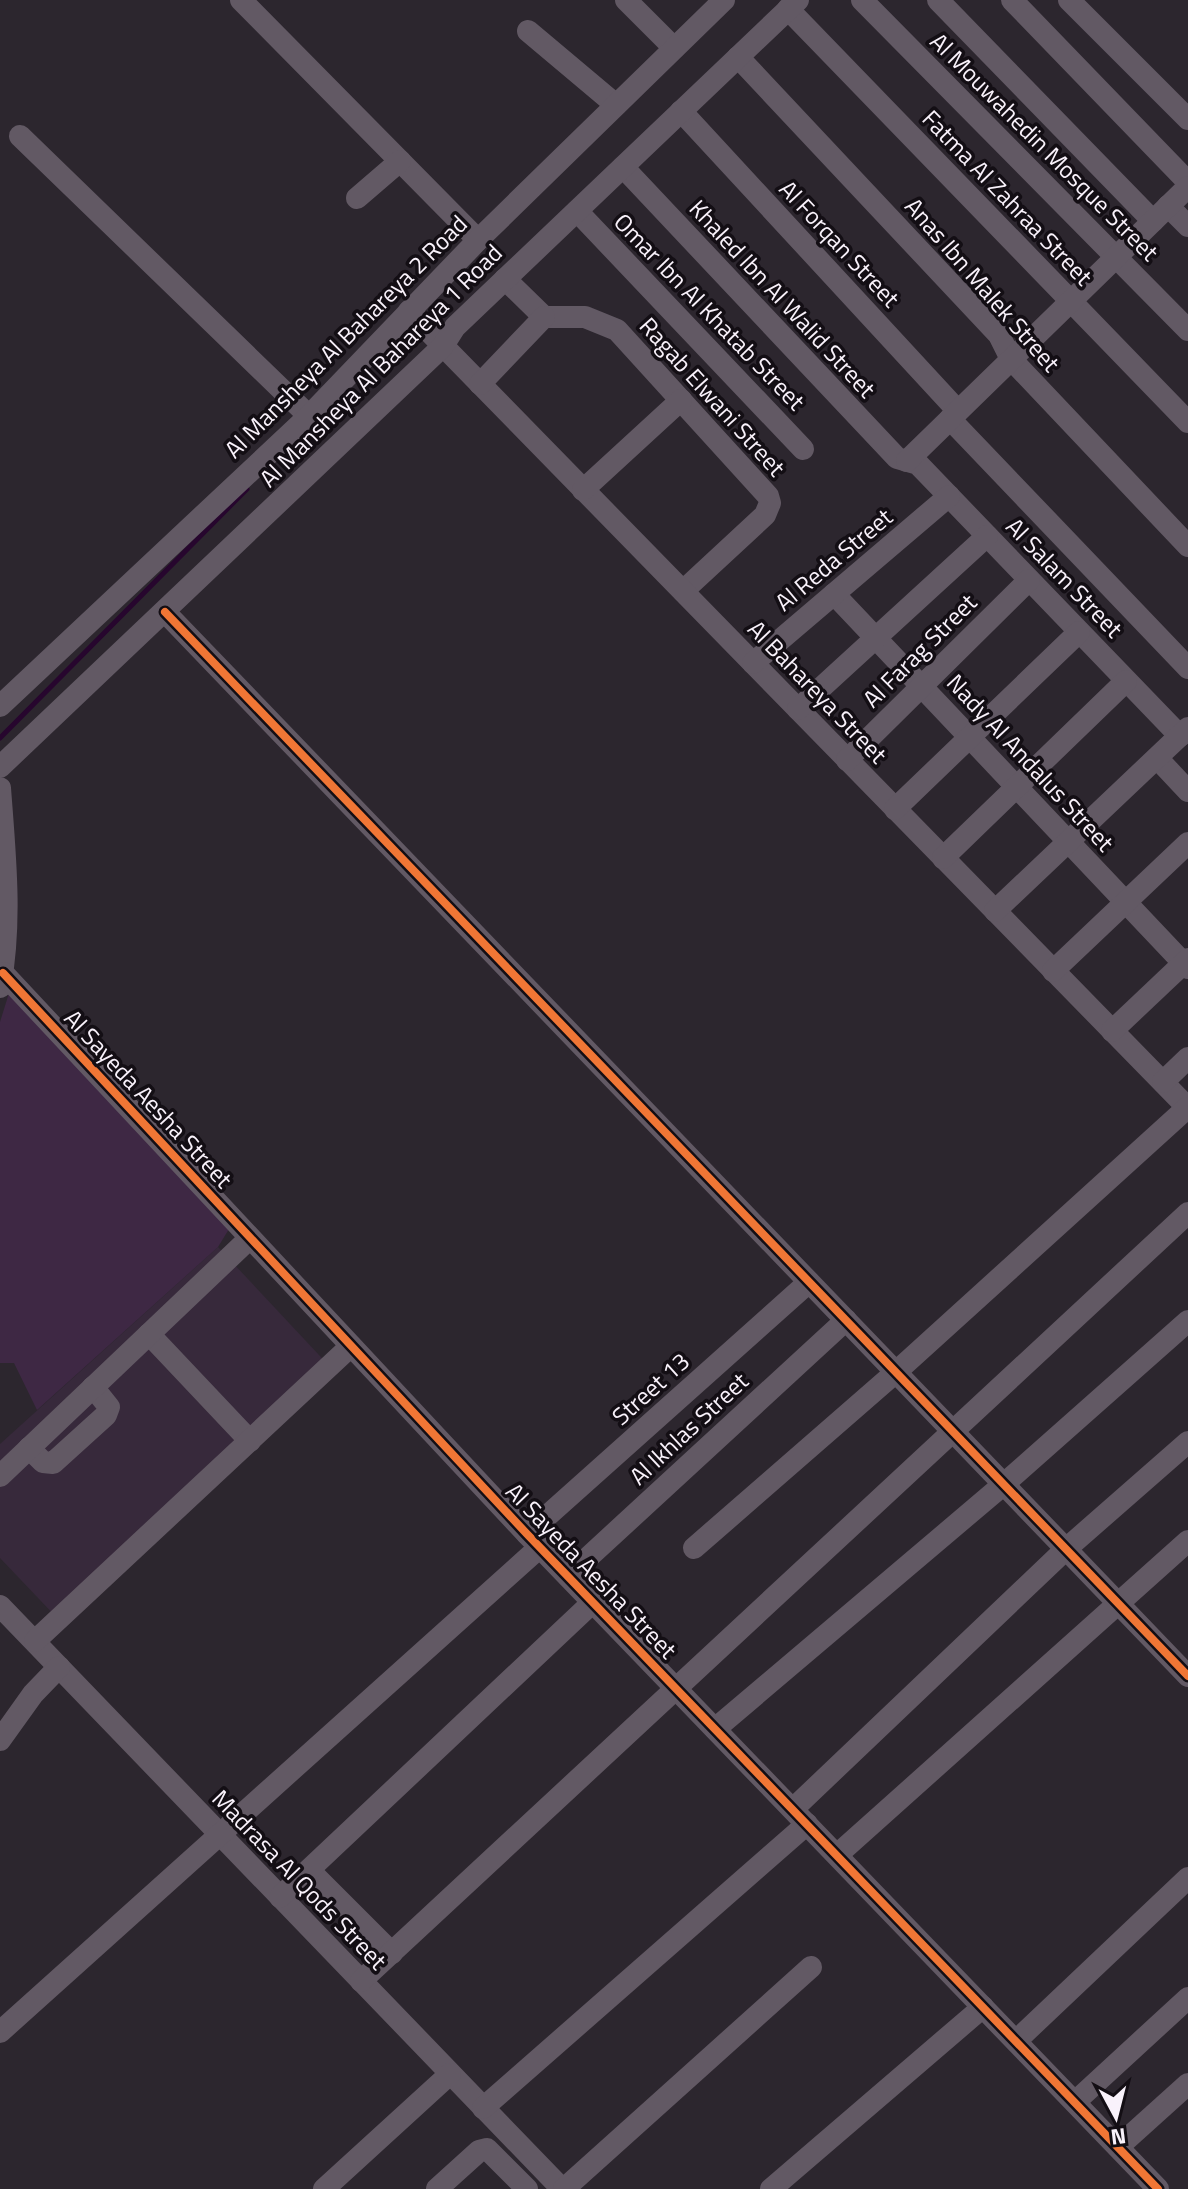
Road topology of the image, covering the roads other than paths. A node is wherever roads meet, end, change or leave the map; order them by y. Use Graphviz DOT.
graph roads {
  1 [pos="241,0"];
  2 [pos="626,0"];
  3 [pos="724,0"];
  4 [pos="862,0"];
  5 [pos="938,0"];
  6 [pos="1012,0"];
  7 [pos="1069,0"];
  8 [pos="793,4"];
  9 [pos="528,31"];
  10 [pos="674,48"];
  11 [pos="738,57"];
  12 [pos="616,105"];
  13 [pos="681,111"];
  14 [pos="1188,119"];
  15 [pos="20,136"];
  16 [pos="400,161"];
  17 [pos="623,167"];
  18 [pos="1188,185"];
  19 [pos="357,198"];
  20 [pos="577,211"];
  21 [pos="1161,214"];
  22 [pos="1188,226"];
  23 [pos="478,240"];
  24 [pos="1116,257"];
  25 [pos="505,279"];
  26 [pos="1071,301"];
  27 [pos="409,311"];
  28 [pos="544,317"];
  29 [pos="1188,330"];
  30 [pos="443,346"];
  31 [pos="1011,359"];
  32 [pos="480,384"];
  33 [pos="681,400"];
  34 [pos="954,415"];
  35 [pos="309,416"];
  36 [pos="1188,422"];
  37 [pos="803,449"];
  38 [pos="907,461"];
  39 [pos="583,490"];
  40 [pos="949,496"];
  41 [pos="987,536"];
  42 [pos="1188,546"];
  43 [pos="1029,580"];
  44 [pos="683,591"];
  45 [pos="834,594"];
  46 [pos="165,612"];
  47 [pos="1079,632"];
  48 [pos="875,638"];
  49 [pos="753,663"];
  50 [pos="1188,668"];
  51 [pos="1126,681"];
  52 [pos="921,686"];
  53 [pos="0,706"];
  54 [pos="798,709"];
  55 [pos="1184,732"];
  56 [pos="970,738"];
  57 [pos="1157,758"];
  58 [pos="847,760"];
  59 [pos="0,767"];
  60 [pos="1016,787"];
  61 [pos="0,788"];
  62 [pos="1188,791"];
  63 [pos="895,809"];
  64 [pos="1068,842"];
  65 [pos="1188,843"];
  66 [pos="943,858"];
  67 [pos="1126,902"];
  68 [pos="995,911"];
  69 [pos="1186,963"];
  70 [pos="1053,971"];
  71 [pos="1,980"];
  72 [pos="1112,1031"];
  73 [pos="1188,1058"];
  74 [pos="1163,1082"];
  75 [pos="1188,1108"];
  76 [pos="1188,1213"];
  77 [pos="250,1238"];
  78 [pos="809,1282"];
  79 [pos="846,1320"];
  80 [pos="1188,1321"];
  81 [pos="149,1334"];
  82 [pos="351,1346"];
  83 [pos="896,1372"];
  84 [pos="953,1430"];
  85 [pos="250,1441"];
  86 [pos="1188,1442"];
  87 [pos="0,1476"];
  88 [pos="1004,1484"];
  89 [pos="533,1541"];
  90 [pos="1188,1541"];
  91 [pos="694,1548"];
  92 [pos="1066,1549"];
  93 [pos="568,1576"];
  94 [pos="593,1602"];
  95 [pos="1119,1603"];
  96 [pos="0,1606"];
  97 [pos="35,1641"];
  98 [pos="59,1667"];
  99 [pos="1188,1676"];
  100 [pos="676,1688"];
  101 [pos="715,1729"];
  102 [pos="0,1740"];
  103 [pos="800,1817"];
  104 [pos="219,1833"];
  105 [pos="837,1855"];
  106 [pos="309,1870"];
  107 [pos="1188,1878"];
  108 [pos="280,1897"];
  109 [pos="392,1953"];
  110 [pos="811,1967"];
  111 [pos="361,1981"];
  112 [pos="1188,1998"];
  113 [pos="983,2007"];
  114 [pos="0,2032"];
  115 [pos="1016,2041"];
  116 [pos="450,2074"];
  117 [pos="1188,2084"];
  118 [pos="1075,2102"];
  119 [pos="483,2108"];
  120 [pos="1118,2147"];
  121 [pos="524,2152"];
  122 [pos="508,2168"];
  123 [pos="324,2189"];
  124 [pos="437,2189"];
  125 [pos="527,2189"];
  126 [pos="563,2189"];
  127 [pos="771,2189"];
  128 [pos="1158,2189"];
  1 -- 16 [label="street"];
  2 -- 10 [label="street"];
  3 -- 10 [label="street, Al Mansheya Al Bahareya 2 Road"];
  4 -- 24 [label="street, Al Mouwahedin Mosque Street"];
  5 -- 21 [label="street"];
  6 -- 18 [label="street"];
  7 -- 14 [label="street"];
  8 -- 11 [label="street, Al Mansheya Al Bahareya 1 Road"];
  8 -- 26 [label="street, Fatma Al Zahraa Street"];
  9 -- 12 [label="street"];
  10 -- 12 [label="street, Al Mansheya Al Bahareya 2 Road"];
  11 -- 13 [label="street, Al Mansheya Al Bahareya 1 Road"];
  11 -- 31 [label="street, Anas Ibn Malek Street"];
  12 -- 23 [label="street, Al Mansheya Al Bahareya 2 Road"];
  13 -- 17 [label="street, Al Mansheya Al Bahareya 1 Road"];
  13 -- 34 [label="street, Al Forqan Street"];
  15 -- 35 [label="street"];
  16 -- 19 [label="street"];
  16 -- 23 [label="street"];
  17 -- 20 [label="street, Al Mansheya Al Bahareya 1 Road"];
  17 -- 38 [label="street, Khaled Ibn Al Walid Street"];
  18 -- 21 [label="street"];
  20 -- 25 [label="street, Al Mansheya Al Bahareya 1 Road"];
  20 -- 37 [label="street, Omar Ibn Al Khatab Street"];
  21 -- 22 [label="street"];
  21 -- 24 [label="street"];
  23 -- 27 [label="street, Al Mansheya Al Bahareya 2 Road"];
  24 -- 26 [label="street"];
  24 -- 29 [label="street, Al Mouwahedin Mosque Street"];
  25 -- 28 [label="street"];
  25 -- 30 [label="street, Al Mansheya Al Bahareya 1 Road"];
  26 -- 31 [label="street"];
  26 -- 36 [label="street, Fatma Al Zahraa Street"];
  27 -- 30 [label="street, Al Bahareya Street"];
  27 -- 35 [label="street, Al Mansheya Al Bahareya 2 Road"];
  28 -- 32 [label="street"];
  28 -- 33 [label="street, Ragab Elwani Street"];
  30 -- 32 [label="street, Al Bahareya Street"];
  30 -- 46 [label="street, Al Mansheya Al Bahareya 1 Road"];
  31 -- 34 [label="street"];
  31 -- 42 [label="street, Anas Ibn Malek Street"];
  32 -- 39 [label="street, Al Bahareya Street"];
  33 -- 39 [label="street"];
  33 -- 44 [label="street, Ragab Elwani Street"];
  34 -- 38 [label="street"];
  34 -- 50 [label="street, Al Forqan Street"];
  35 -- 53 [label="street, Al Mansheya Al Bahareya 2 Road"];
  38 -- 40 [label="street, Al Salam Street"];
  39 -- 44 [label="street, Al Bahareya Street"];
  40 -- 41 [label="street, Al Salam Street"];
  40 -- 45 [label="street, Al Reda Street"];
  41 -- 43 [label="street, Al Salam Street"];
  41 -- 48 [label="street"];
  43 -- 47 [label="street, Al Salam Street"];
  43 -- 52 [label="street, Al Farag Street"];
  44 -- 49 [label="street, Al Bahareya Street"];
  45 -- 48 [label="street, Nady Al Andalus Street"];
  45 -- 49 [label="street, Al Reda Street"];
  46 -- 59 [label="street, Al Mansheya Al Bahareya 1 Road"];
  46 -- 78 [label="street"];
  47 -- 51 [label="street, Al Salam Street"];
  47 -- 56 [label="street"];
  48 -- 52 [label="street, Nady Al Andalus Street"];
  48 -- 54 [label="street"];
  49 -- 54 [label="street, Al Bahareya Street"];
  51 -- 55 [label="street, Al Salam Street"];
  51 -- 60 [label="street"];
  52 -- 56 [label="street, Nady Al Andalus Street"];
  52 -- 58 [label="street, Al Farag Street"];
  54 -- 58 [label="street, Al Bahareya Street"];
  55 -- 57 [label="street"];
  56 -- 60 [label="street, Nady Al Andalus Street"];
  56 -- 63 [label="street"];
  57 -- 62 [label="street"];
  57 -- 64 [label="street"];
  58 -- 63 [label="street, Al Bahareya Street"];
  60 -- 64 [label="street, Nady Al Andalus Street"];
  60 -- 66 [label="street"];
  61 -- 71 [label="street"];
  63 -- 66 [label="street, Al Bahareya Street"];
  64 -- 67 [label="street, Nady Al Andalus Street"];
  64 -- 68 [label="street"];
  65 -- 67 [label="street"];
  66 -- 68 [label="street, Al Bahareya Street"];
  67 -- 69 [label="street, Nady Al Andalus Street"];
  67 -- 70 [label="street"];
  68 -- 70 [label="street, Al Bahareya Street"];
  69 -- 72 [label="street"];
  70 -- 72 [label="street, Al Bahareya Street"];
  71 -- 77 [label="street, Al Sayeda Aesha Street"];
  72 -- 74 [label="street, Al Bahareya Street"];
  73 -- 74 [label="street"];
  74 -- 75 [label="street, Al Bahareya Street"];
  75 -- 83 [label="street"];
  76 -- 84 [label="street"];
  77 -- 81 [label="street"];
  77 -- 82 [label="street, Al Sayeda Aesha Street"];
  78 -- 79 [label="street"];
  78 -- 89 [label="street, Street 13"];
  79 -- 83 [label="street"];
  79 -- 93 [label="street, Al Ikhlas Street"];
  80 -- 88 [label="street"];
  81 -- 85 [label="street"];
  81 -- 87 [label="street"];
  82 -- 85 [label="street"];
  82 -- 89 [label="street, Al Sayeda Aesha Street"];
  83 -- 84 [label="street"];
  83 -- 91 [label="street"];
  84 -- 88 [label="street"];
  84 -- 100 [label="street"];
  85 -- 97 [label="street"];
  86 -- 92 [label="street"];
  88 -- 92 [label="street"];
  88 -- 101 [label="street"];
  89 -- 93 [label="street, Al Sayeda Aesha Street"];
  89 -- 104 [label="street, Street 13"];
  90 -- 95 [label="street"];
  92 -- 95 [label="street"];
  92 -- 103 [label="street"];
  93 -- 94 [label="street, Al Sayeda Aesha Street"];
  94 -- 100 [label="street, Al Sayeda Aesha Street"];
  94 -- 106 [label="street"];
  95 -- 99 [label="street"];
  95 -- 105 [label="street"];
  96 -- 97 [label="street, Madrasa Al Qods Street"];
  97 -- 98 [label="street, Madrasa Al Qods Street"];
  98 -- 102 [label="street"];
  98 -- 104 [label="street, Madrasa Al Qods Street"];
  100 -- 101 [label="street, Al Sayeda Aesha Street"];
  100 -- 109 [label="street"];
  101 -- 103 [label="street, Al Sayeda Aesha Street"];
  103 -- 105 [label="street, Al Sayeda Aesha Street"];
  103 -- 119 [label="street"];
  104 -- 108 [label="street, Madrasa Al Qods Street"];
  104 -- 114 [label="street, Street 13"];
  105 -- 113 [label="street, Al Sayeda Aesha Street"];
  106 -- 108 [label="street"];
  106 -- 109 [label="street"];
  107 -- 115 [label="street"];
  108 -- 111 [label="street, Madrasa Al Qods Street"];
  109 -- 111 [label="street"];
  110 -- 126 [label="street"];
  111 -- 116 [label="street, Madrasa Al Qods Street"];
  112 -- 118 [label="street"];
  113 -- 115 [label="street, Al Sayeda Aesha Street"];
  113 -- 127 [label="street"];
  115 -- 118 [label="street, Al Sayeda Aesha Street"];
  116 -- 119 [label="street, Madrasa Al Qods Street"];
  116 -- 123 [label="street"];
  117 -- 120 [label="street"];
  118 -- 120 [label="street, Al Sayeda Aesha Street"];
  119 -- 121 [label="street, Madrasa Al Qods Street"];
  120 -- 128 [label="street, Al Sayeda Aesha Street"];
  121 -- 122 [label="street"];
  121 -- 126 [label="street, Madrasa Al Qods Street"];
  122 -- 124 [label="street"];
  122 -- 125 [label="street"];
}
